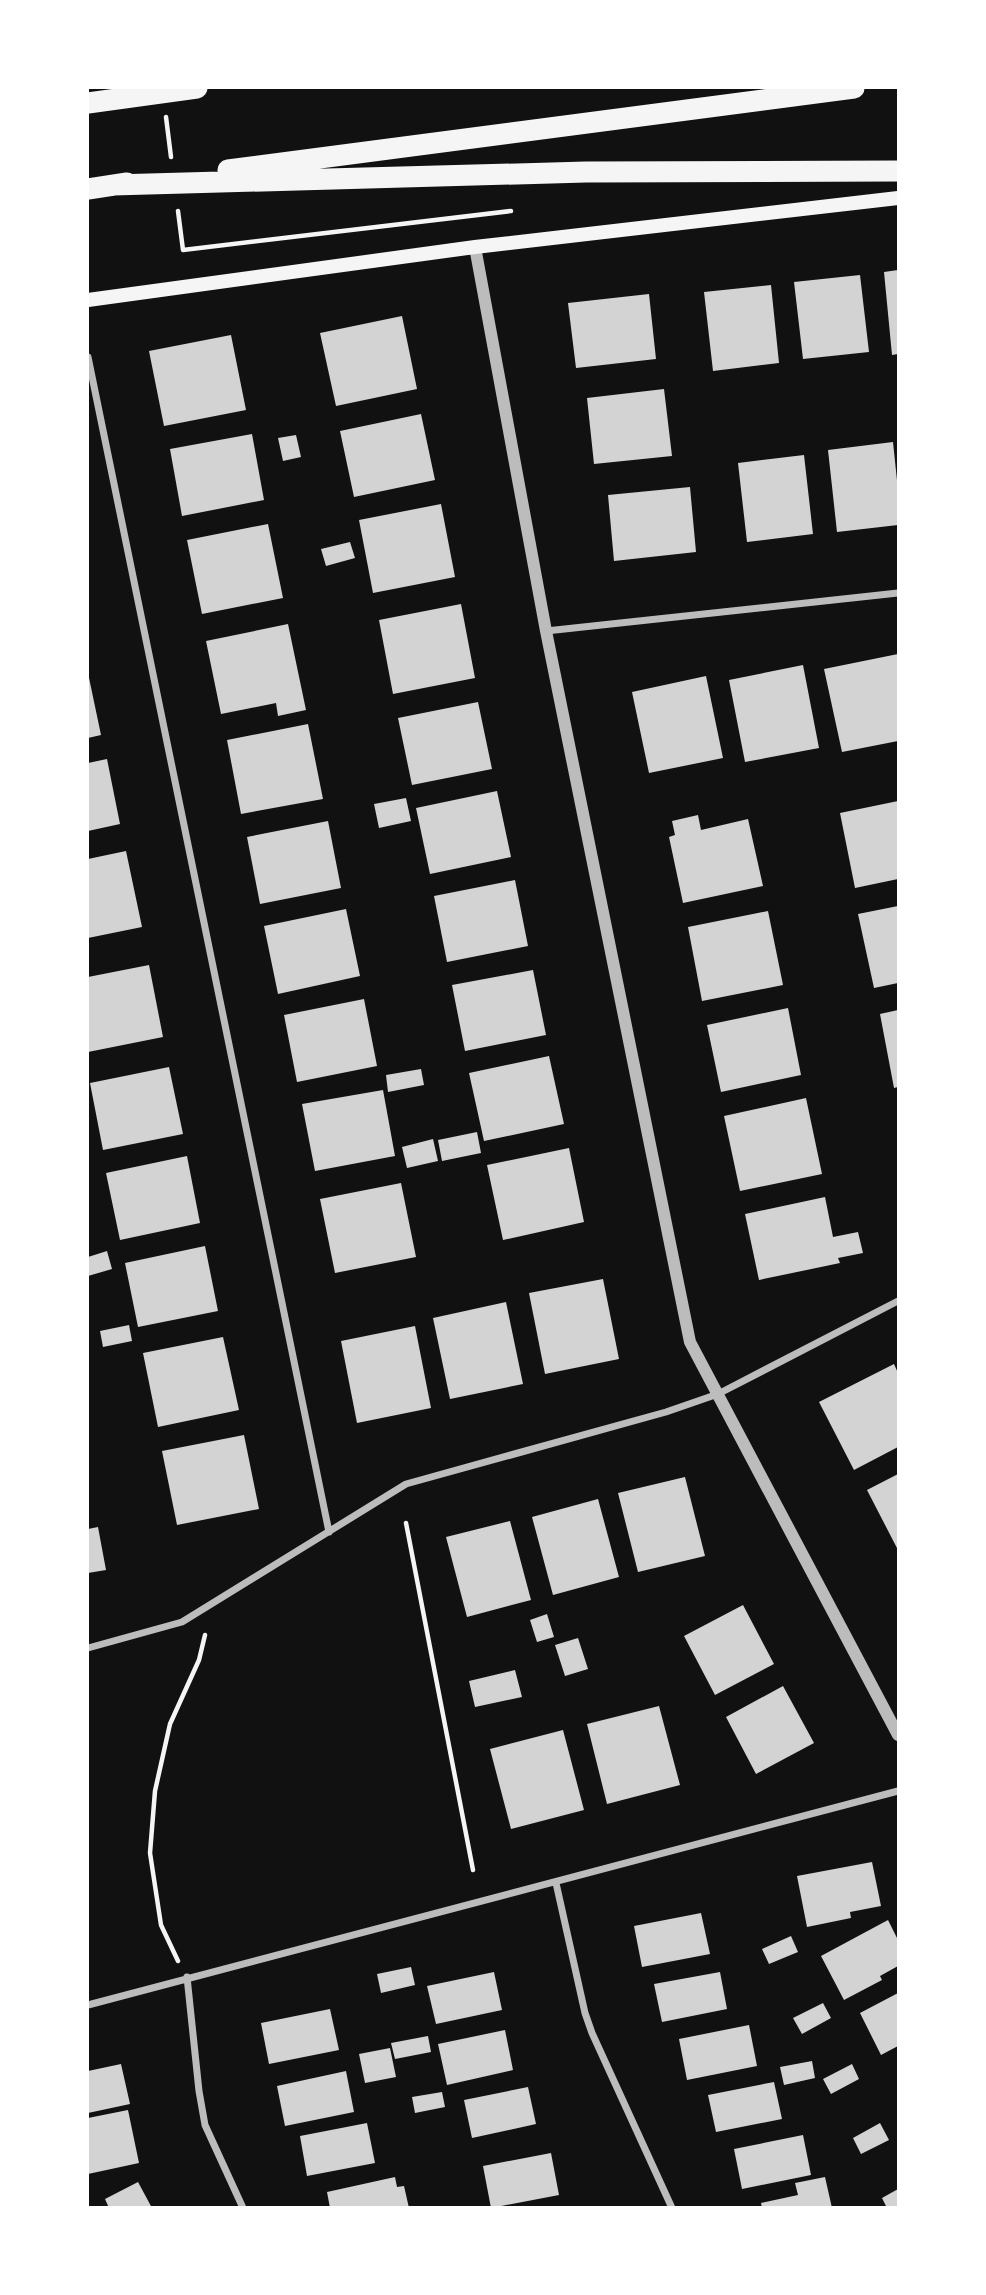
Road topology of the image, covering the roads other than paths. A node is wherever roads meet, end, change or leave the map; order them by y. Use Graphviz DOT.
graph roads {
  1 [pos="197,88"];
  2 [pos="854,88"];
  3 [pos="88,103"];
  4 [pos="898,171"];
  5 [pos="113,185"];
  6 [pos="88,189"];
  7 [pos="898,198"];
  8 [pos="475,247"];
  9 [pos="88,300"];
  10 [pos="88,357"];
  11 [pos="898,593"];
  12 [pos="546,631"];
  13 [pos="898,1301"];
  14 [pos="718,1394"];
  15 [pos="329,1532"];
  16 [pos="88,1648"];
  17 [pos="898,1735"];
  18 [pos="898,1791"];
  19 [pos="556,1883"];
  20 [pos="187,1977"];
  21 [pos="88,2005"];
  22 [pos="243,2207"];
  23 [pos="672,2207"];
  1 -- 3 [label="highway"];
  2 -- 5 [label="highway"];
  4 -- 5 [label="highway"];
  5 -- 6 [label="highway"];
  7 -- 8 [label="main road"];
  8 -- 9 [label="main road"];
  8 -- 12 [label="street"];
  10 -- 15 [label="street"];
  11 -- 12 [label="street"];
  12 -- 14 [label="street"];
  13 -- 14 [label="street"];
  14 -- 15 [label="street"];
  14 -- 17 [label="street"];
  15 -- 16 [label="street"];
  18 -- 19 [label="street"];
  19 -- 20 [label="street"];
  19 -- 23 [label="street"];
  20 -- 21 [label="street"];
  20 -- 22 [label="street"];
}
